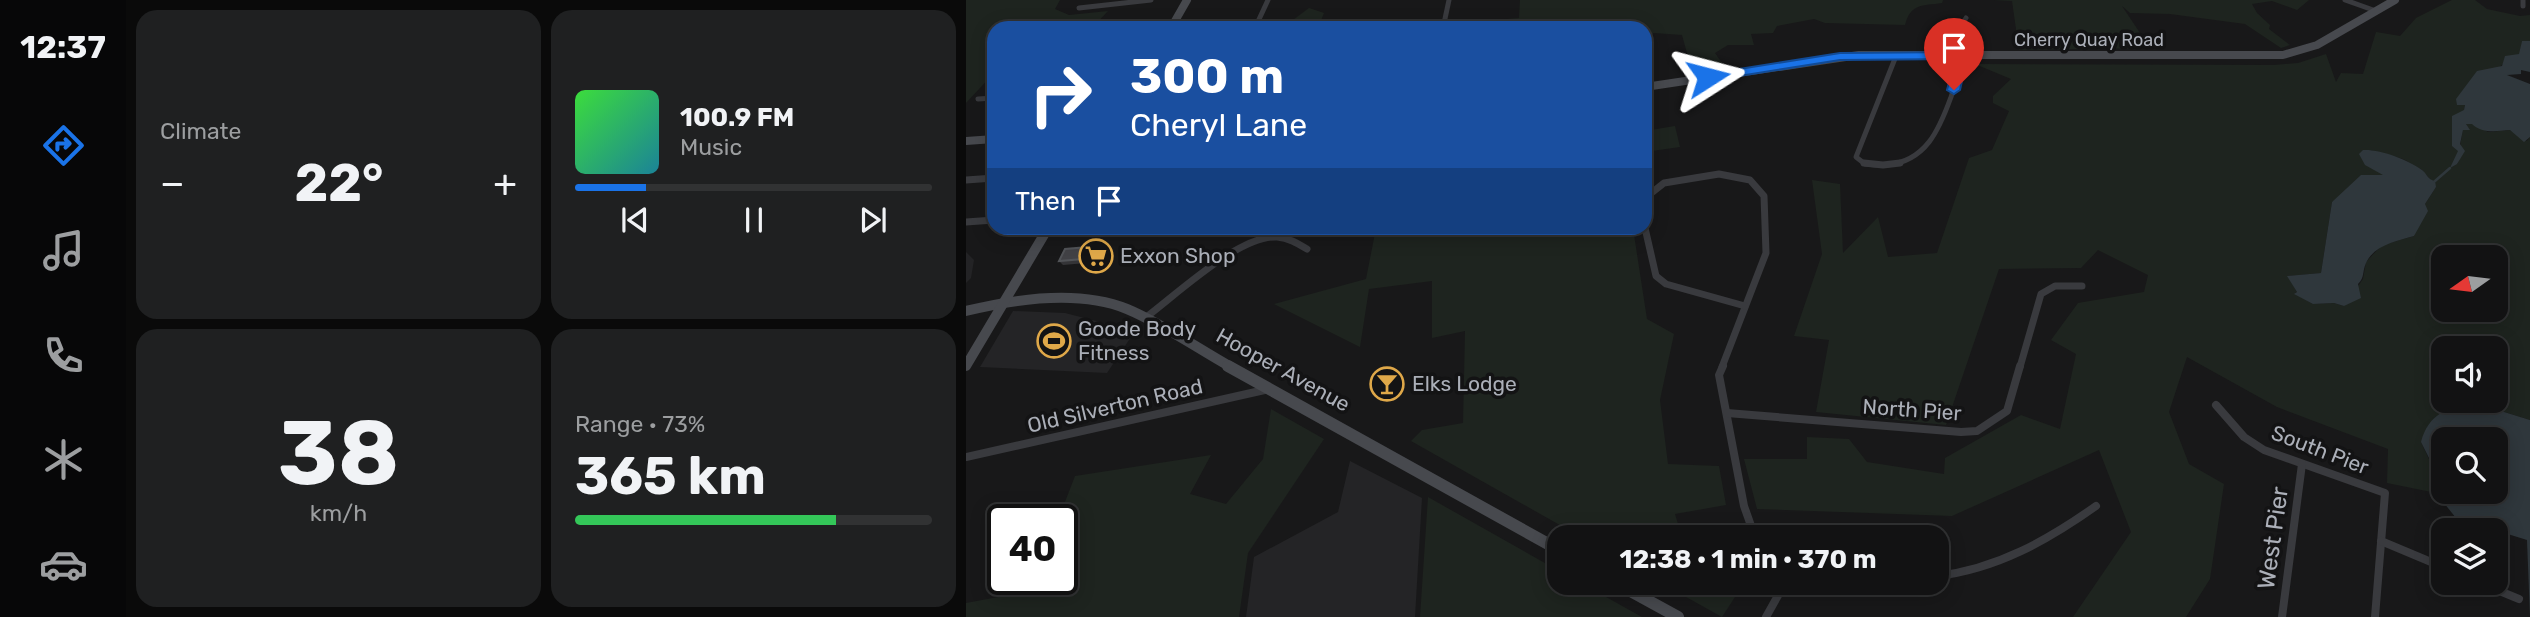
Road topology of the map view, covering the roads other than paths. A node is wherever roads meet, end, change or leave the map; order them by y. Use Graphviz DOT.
graph roads {
  1 [pos="1151,0"];
  2 [pos="1188,0"];
  3 [pos="1268,0"];
  4 [pos="1449,0"];
  5 [pos="2345,0"];
  6 [pos="2395,0"];
  7 [pos="1079,8"];
  8 [pos="2376,11"];
  9 [pos="1966,18"];
  10 [pos="1175,21"];
  11 [pos="1258,21"];
  12 [pos="1444,21"];
  13 [pos="1962,55"];
  14 [pos="1896,56"];
  15 [pos="1652,86"];
  16 [pos="978,99"];
  17 [pos="987,99"];
  18 [pos="987,140"];
  19 [pos="966,141"];
  20 [pos="987,178"];
  21 [pos="966,180"];
  22 [pos="1652,192"];
  23 [pos="987,220"];
  24 [pos="966,222"];
  25 [pos="1044,235"];
  26 [pos="1647,235"];
  27 [pos="1307,249"];
  28 [pos="2082,286"];
  29 [pos="1003,303"];
  30 [pos="1745,306"];
  31 [pos="966,311"];
  32 [pos="1145,318"];
  33 [pos="966,366"];
  34 [pos="1272,388"];
  35 [pos="2216,405"];
  36 [pos="1727,413"];
  37 [pos="966,457"];
  38 [pos="2302,464"];
  39 [pos="2096,506"];
  40 [pos="1751,525"];
  41 [pos="2381,541"];
  42 [pos="1547,543"];
  43 [pos="2431,562"];
  44 [pos="1949,574"];
  45 [pos="2508,594"];
  46 [pos="1638,595"];
  47 [pos="1778,595"];
  48 [pos="2519,599"];
  49 [pos="1678,617"];
  50 [pos="1766,617"];
  51 [pos="2281,617"];
  52 [pos="2375,617"];
  1 -- 7 [label="street"];
  2 -- 10 [label="street"];
  3 -- 11 [label="street"];
  4 -- 12 [label="street"];
  5 -- 8 [label="street"];
  6 -- 8 [label="street, Cherry Quay Road"];
  8 -- 13 [label="street, Cherry Quay Road"];
  9 -- 13 [label="street"];
  13 -- 14 [label="street, Cherry Quay Road"];
  13 -- 14 [label="street"];
  14 -- 15 [label="street, Cherry Quay Road"];
  16 -- 17 [label="street"];
  18 -- 19 [label="street"];
  20 -- 21 [label="street"];
  22 -- 30 [label="street"];
  23 -- 24 [label="street"];
  25 -- 29 [label="street"];
  26 -- 30 [label="street"];
  27 -- 32 [label="street"];
  28 -- 36 [label="street, North Pier"];
  29 -- 31 [label="street, Hooper Avenue"];
  29 -- 32 [label="street, Hooper Avenue"];
  29 -- 33 [label="street"];
  30 -- 36 [label="street"];
  32 -- 34 [label="street, Hooper Avenue"];
  34 -- 37 [label="street, Old Silverton Road"];
  34 -- 42 [label="street, Hooper Avenue"];
  35 -- 38 [label="street, South Pier"];
  36 -- 40 [label="street"];
  38 -- 41 [label="street, South Pier"];
  38 -- 51 [label="street, West Pier"];
  39 -- 44 [label="street"];
  41 -- 43 [label="street"];
  41 -- 52 [label="street"];
  45 -- 48 [label="street"];
  46 -- 49 [label="street"];
  47 -- 50 [label="street"];
}
